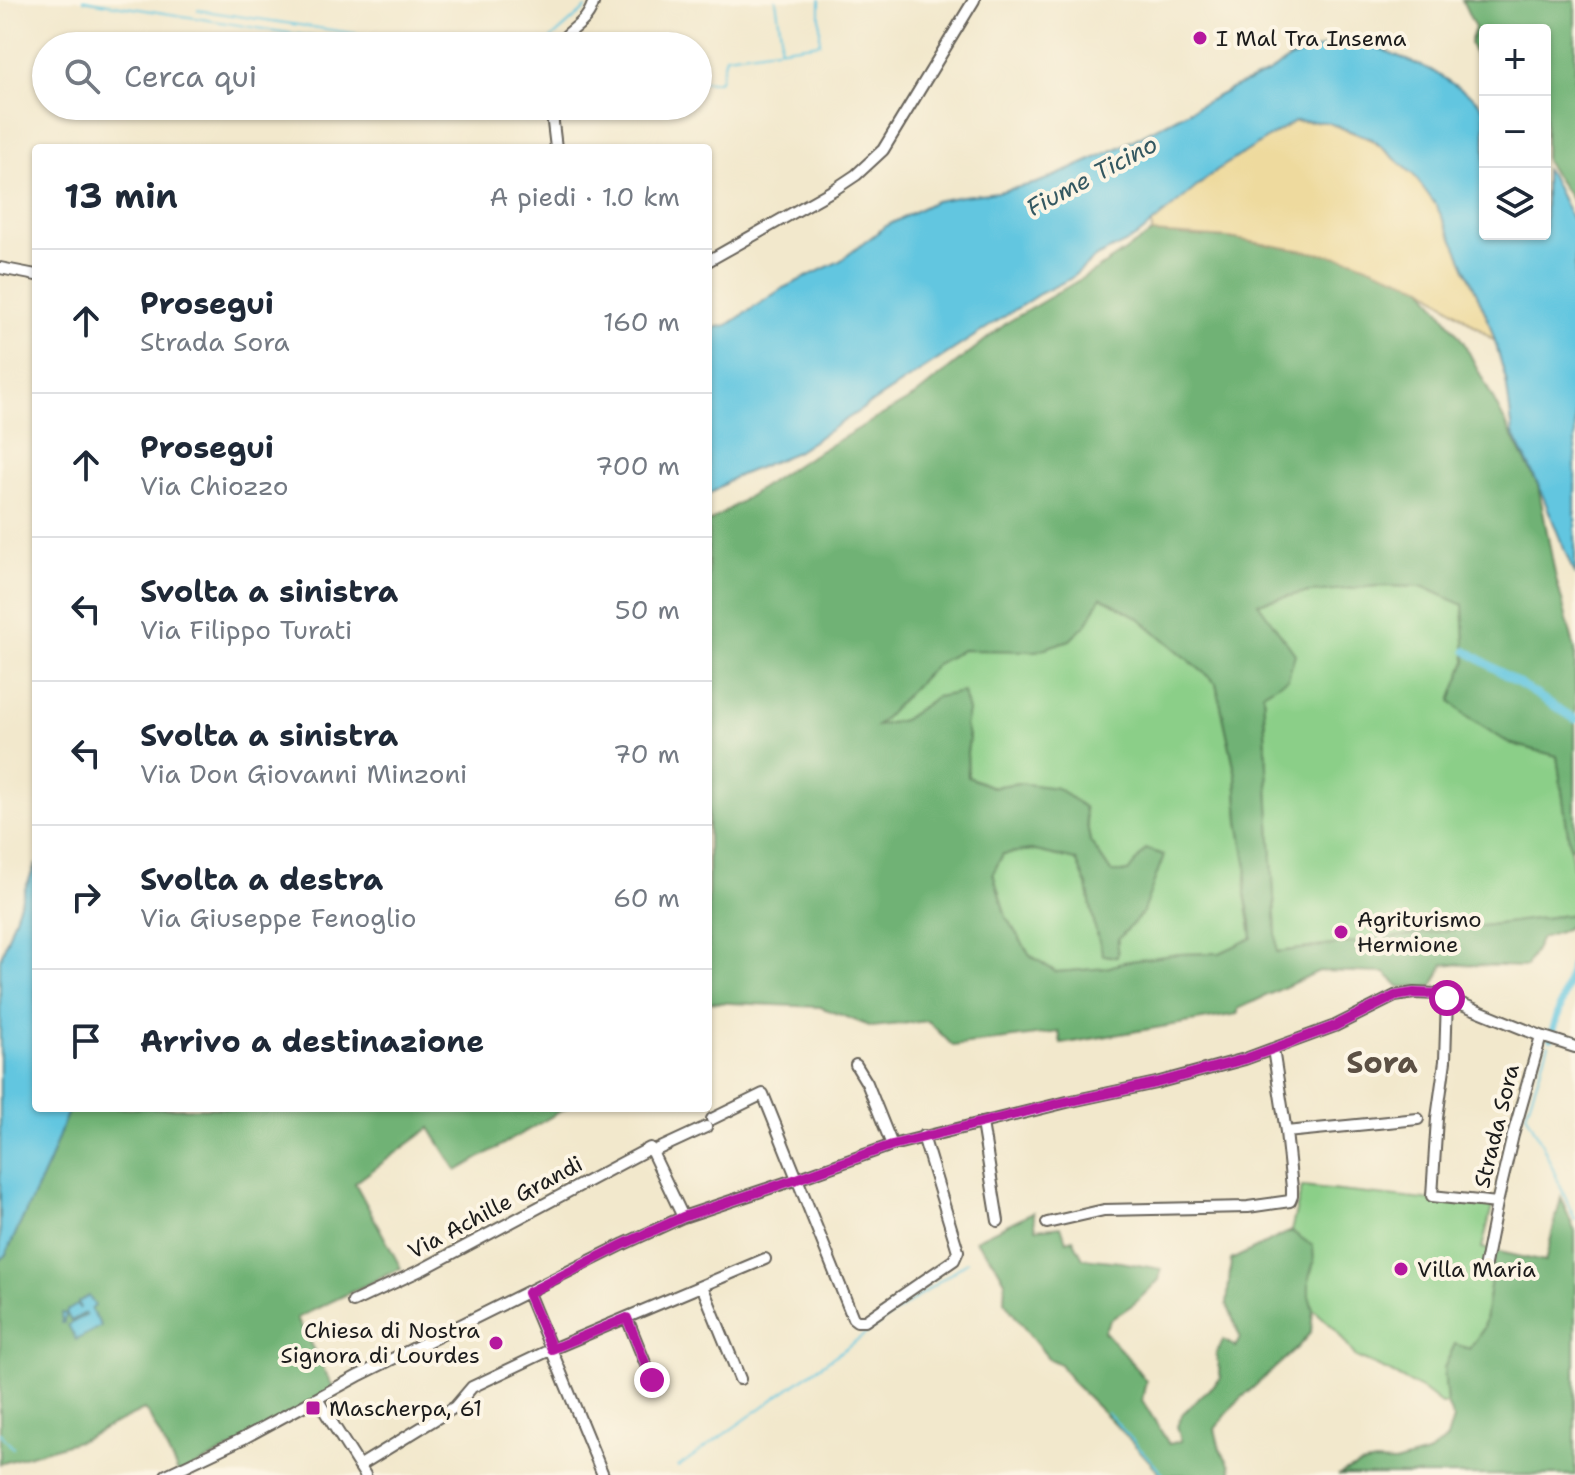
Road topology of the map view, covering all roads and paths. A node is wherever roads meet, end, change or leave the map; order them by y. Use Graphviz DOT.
graph roads {
  1 [pos="594,0"];
  2 [pos="974,0"];
  3 [pos="570,32"];
  4 [pos="553,120"];
  5 [pos="556,144"];
  6 [pos="712,259"];
  7 [pos="0,268"];
  8 [pos="32,274"];
  9 [pos="1447,998"];
  10 [pos="1541,1036"];
  11 [pos="1575,1047"];
  12 [pos="1273,1049"];
  13 [pos="856,1065"];
  14 [pos="1418,1119"];
  15 [pos="982,1123"];
  16 [pos="1286,1132"];
  17 [pos="923,1136"];
  18 [pos="892,1145"];
  19 [pos="652,1152"];
  20 [pos="797,1179"];
  21 [pos="1497,1203"];
  22 [pos="683,1217"];
  23 [pos="998,1221"];
  24 [pos="1047,1223"];
  25 [pos="765,1259"];
  26 [pos="1484,1269"];
  27 [pos="702,1286"];
  28 [pos="528,1293"];
  29 [pos="353,1302"];
  30 [pos="627,1318"];
  31 [pos="552,1349"];
  32 [pos="740,1379"];
  33 [pos="652,1380"];
  34 [pos="317,1399"];
  35 [pos="362,1470"];
  36 [pos="166,1475"];
  37 [pos="603,1475"];
  1 -- 3 [label="street"];
  2 -- 6 [label="street"];
  4 -- 5 [label="street"];
  7 -- 8 [label="street"];
  9 -- 10 [label="street"];
  9 -- 12 [label="street"];
  9 -- 21 [label="street, Strada Sora"];
  10 -- 11 [label="street"];
  10 -- 21 [label="street, Strada Sora"];
  12 -- 15 [label="street"];
  12 -- 16 [label="street"];
  13 -- 18 [label="street"];
  14 -- 16 [label="street"];
  15 -- 17 [label="street"];
  15 -- 23 [label="street"];
  16 -- 24 [label="street"];
  17 -- 18 [label="street"];
  17 -- 20 [label="street"];
  18 -- 20 [label="street"];
  19 -- 20 [label="street, Via Achille Grandi"];
  19 -- 22 [label="street"];
  19 -- 29 [label="street, Via Achille Grandi"];
  20 -- 22 [label="street"];
  21 -- 26 [label="street"];
  22 -- 28 [label="street"];
  25 -- 27 [label="street"];
  27 -- 30 [label="street"];
  27 -- 32 [label="street"];
  28 -- 31 [label="street"];
  28 -- 34 [label="street"];
  30 -- 31 [label="street"];
  30 -- 33 [label="street"];
  31 -- 35 [label="street"];
  31 -- 37 [label="street"];
  34 -- 35 [label="street"];
  34 -- 36 [label="street"];
}
